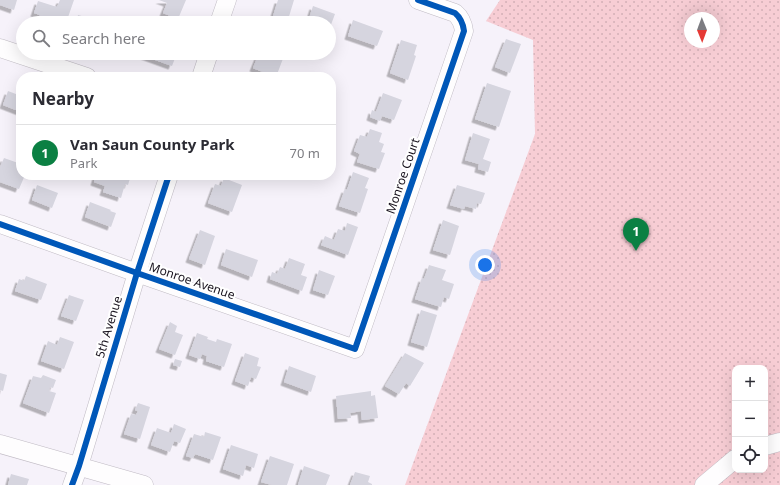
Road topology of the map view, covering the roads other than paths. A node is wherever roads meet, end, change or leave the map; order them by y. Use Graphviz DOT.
graph roads {
  1 [pos="227,0"];
  2 [pos="418,0"];
  3 [pos="221,16"];
  4 [pos="0,48"];
  5 [pos="16,53"];
  6 [pos="36,60"];
  7 [pos="207,60"];
  8 [pos="72,72"];
  9 [pos="203,72"];
  10 [pos="167,180"];
  11 [pos="0,224"];
  12 [pos="137,273"];
  13 [pos="355,348"];
  14 [pos="780,442"];
  15 [pos="0,444"];
  16 [pos="768,445"];
  17 [pos="732,462"];
  18 [pos="79,466"];
  19 [pos="72,485"];
  20 [pos="144,485"];
  21 [pos="704,485"];
  1 -- 3 [label="street"];
  2 -- 13 [label="street, Monroe Court"];
  4 -- 5 [label="street"];
  6 -- 8 [label="street"];
  7 -- 9 [label="street"];
  10 -- 12 [label="street, 5th Avenue"];
  11 -- 12 [label="street, Monroe Avenue"];
  12 -- 13 [label="street, Monroe Avenue"];
  12 -- 18 [label="street, 5th Avenue"];
  14 -- 16 [label="street"];
  15 -- 18 [label="street"];
  17 -- 21 [label="street"];
  18 -- 19 [label="street, 5th Avenue"];
  18 -- 20 [label="street"];
}
